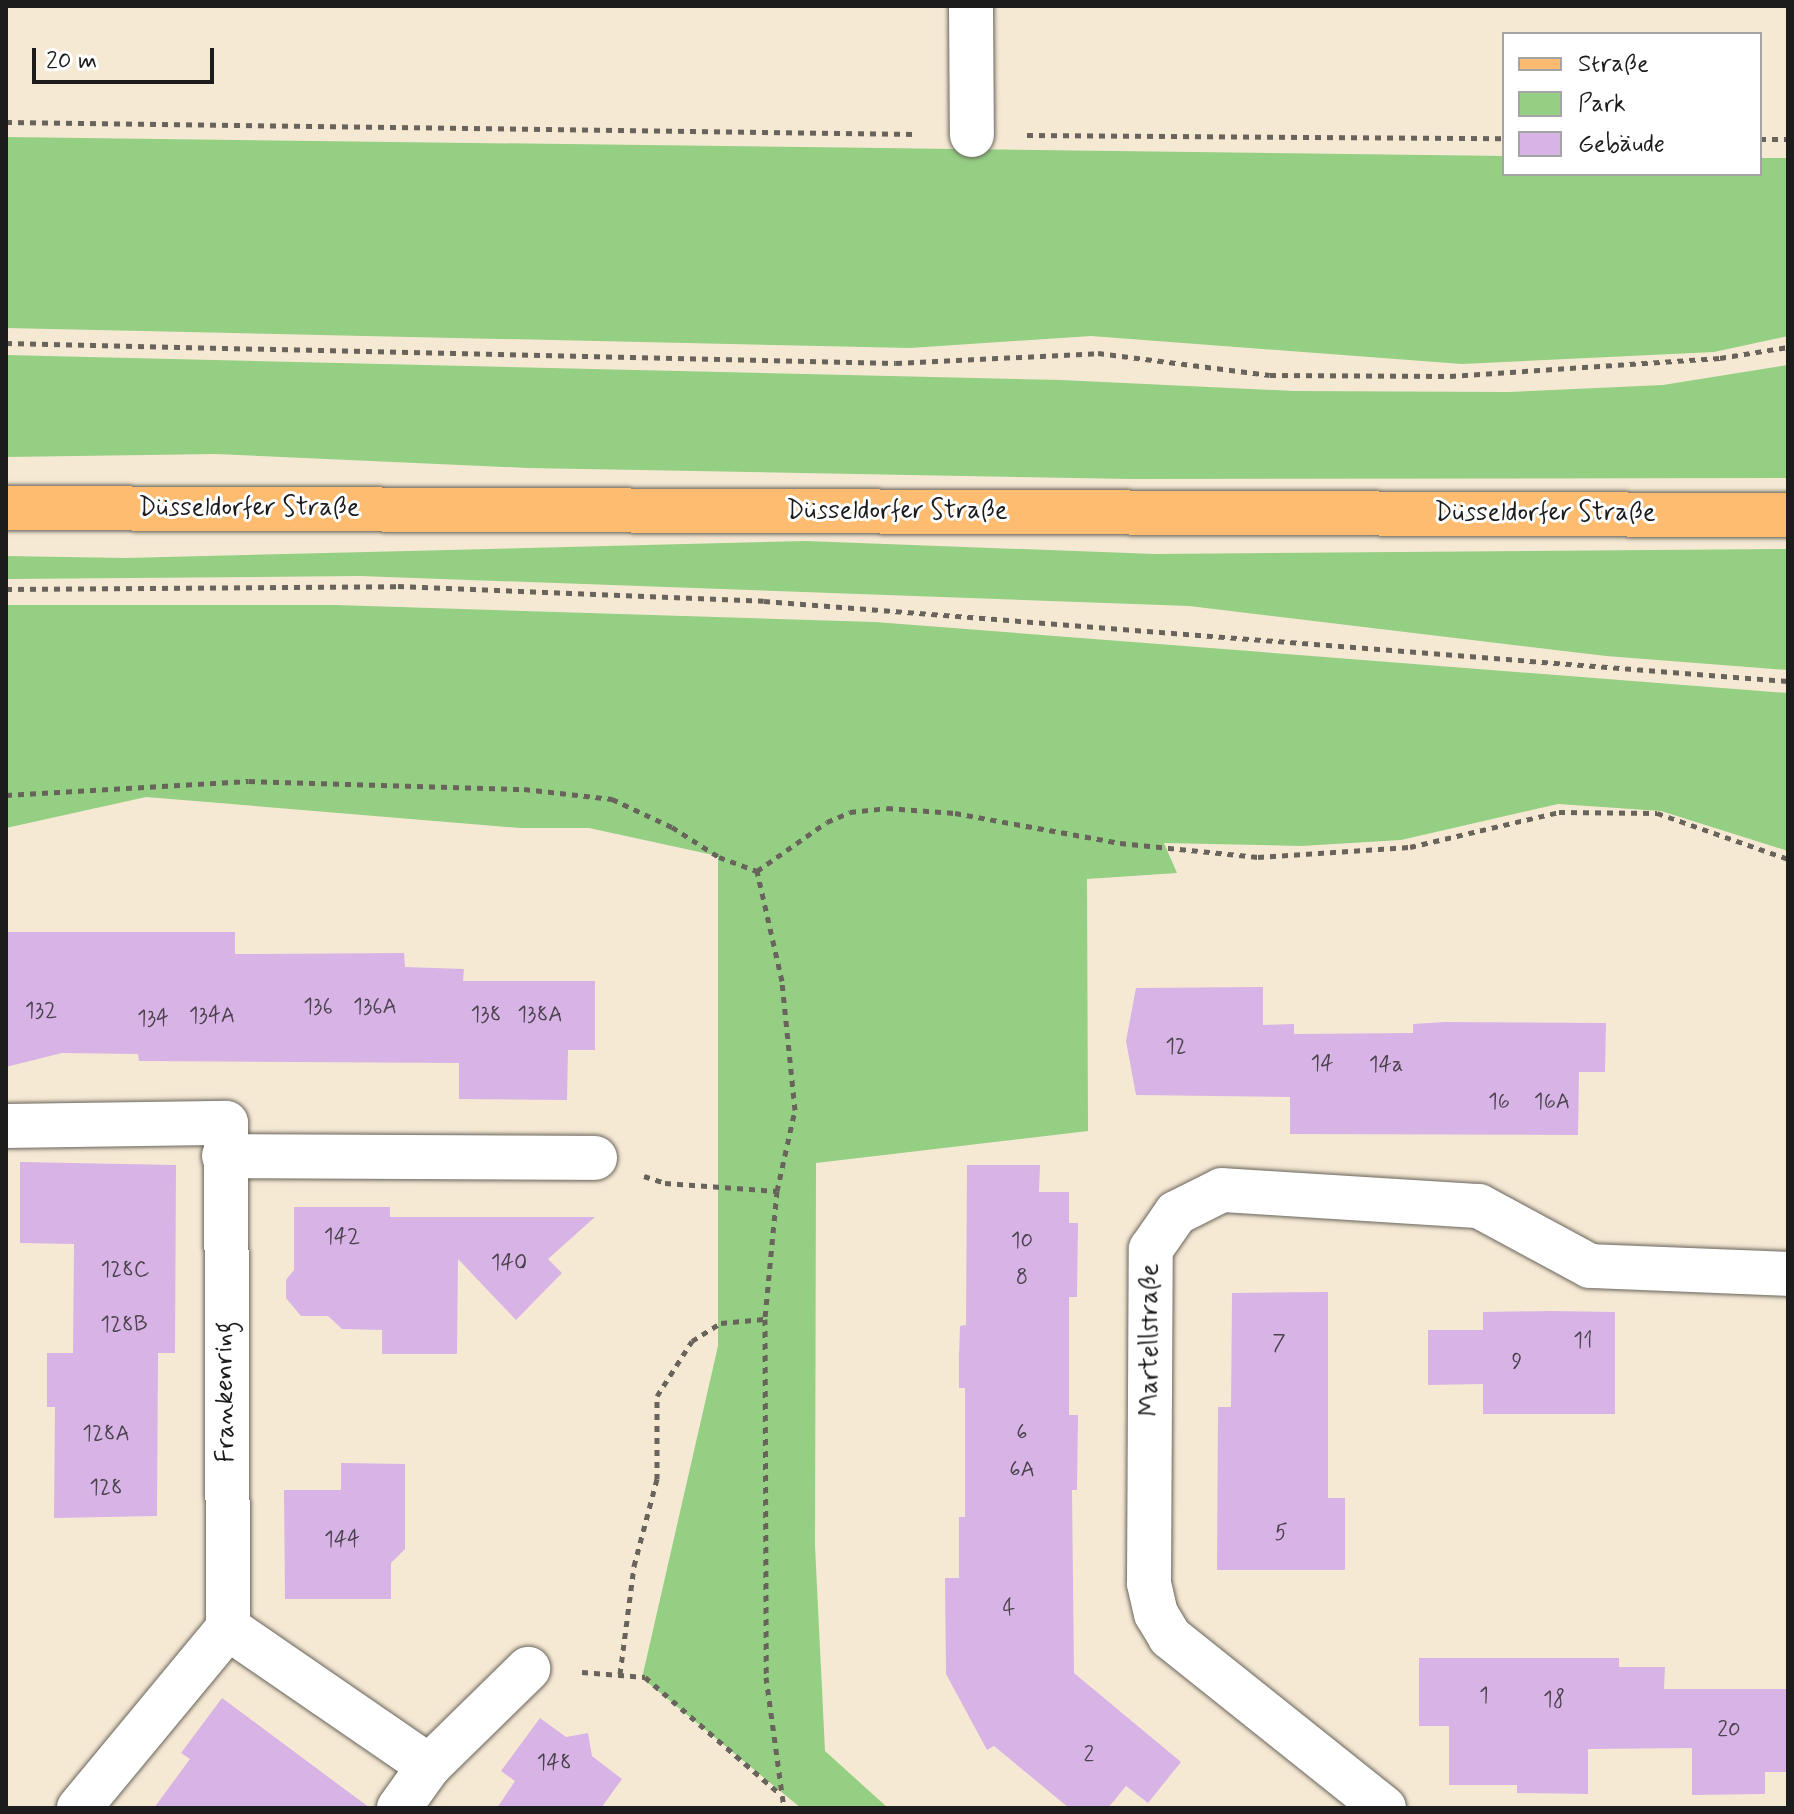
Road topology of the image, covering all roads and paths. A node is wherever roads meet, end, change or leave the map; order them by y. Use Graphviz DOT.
graph roads {
  1 [pos="971,6"];
  2 [pos="6,122"];
  3 [pos="972,135"];
  4 [pos="1502,138"];
  5 [pos="1762,139"];
  6 [pos="1788,139"];
  7 [pos="6,343"];
  8 [pos="1788,347"];
  9 [pos="6,508"];
  10 [pos="1788,515"];
  11 [pos="6,589"];
  12 [pos="1788,681"];
  13 [pos="6,795"];
  14 [pos="1788,859"];
  15 [pos="757,871"];
  16 [pos="6,1126"];
  17 [pos="224,1156"];
  18 [pos="595,1158"];
  19 [pos="777,1191"];
  20 [pos="1788,1274"];
  21 [pos="765,1319"];
  22 [pos="228,1628"];
  23 [pos="528,1669"];
  24 [pos="620,1674"];
  25 [pos="429,1766"];
  26 [pos="781,1794"];
  27 [pos="79,1808"];
  28 [pos="399,1808"];
  29 [pos="784,1808"];
  30 [pos="1384,1808"];
  1 -- 3 [label="street"];
  2 -- 3 [label="path"];
  3 -- 4 [label="path"];
  5 -- 6 [label="path"];
  7 -- 8 [label="path"];
  9 -- 10 [label="main road, Düsseldorfer Straße"];
  11 -- 12 [label="path"];
  13 -- 15 [label="path"];
  14 -- 15 [label="path"];
  15 -- 19 [label="path"];
  16 -- 17 [label="street, Frankenring"];
  17 -- 18 [label="street"];
  17 -- 22 [label="street, Frankenring"];
  18 -- 19 [label="path"];
  19 -- 21 [label="path"];
  20 -- 30 [label="street, Martellstraße"];
  21 -- 24 [label="path"];
  21 -- 26 [label="path"];
  22 -- 25 [label="street"];
  22 -- 27 [label="street"];
  23 -- 24 [label="path"];
  23 -- 25 [label="street"];
  24 -- 26 [label="path"];
  25 -- 28 [label="street"];
  26 -- 29 [label="path"];
}
